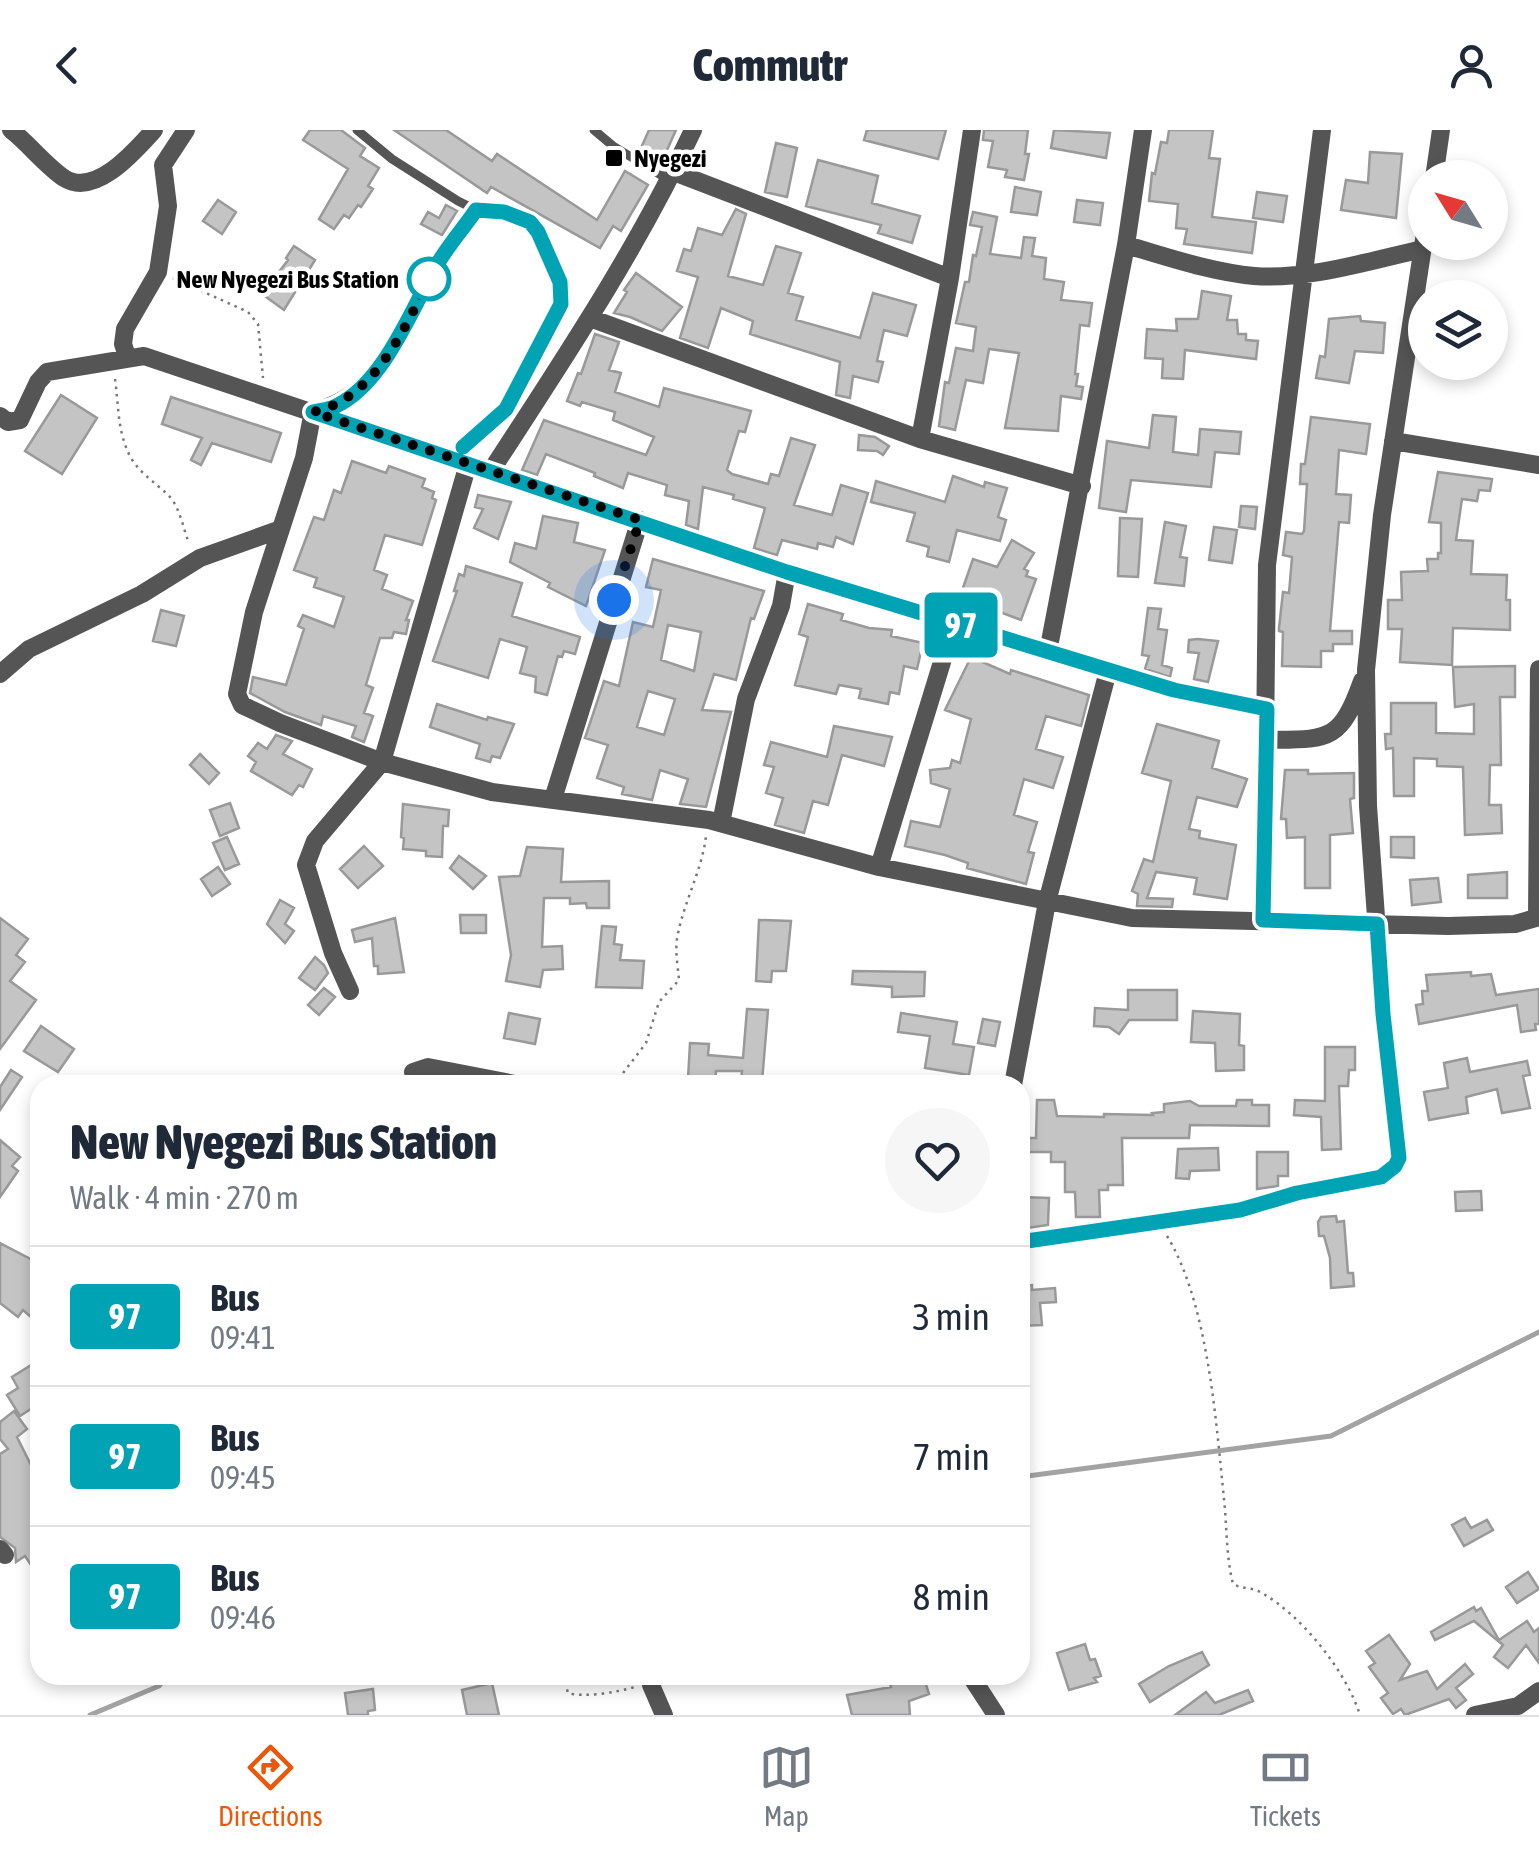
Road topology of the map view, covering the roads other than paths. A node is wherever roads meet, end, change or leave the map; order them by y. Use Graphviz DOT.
graph roads {
  1 [pos="11,130"];
  2 [pos="154,130"];
  3 [pos="186,130"];
  4 [pos="356,130"];
  5 [pos="594,130"];
  6 [pos="693,130"];
  7 [pos="972,130"];
  8 [pos="1143,130"];
  9 [pos="1322,130"];
  10 [pos="1441,130"];
  11 [pos="1437,160"];
  12 [pos="671,176"];
  13 [pos="476,210"];
  14 [pos="1126,245"];
  15 [pos="1408,245"];
  16 [pos="1421,260"];
  17 [pos="1301,275"];
  18 [pos="950,278"];
  19 [pos="590,318"];
  20 [pos="119,360"];
  21 [pos="313,412"];
  22 [pos="0,416"];
  23 [pos="920,439"];
  24 [pos="1393,440"];
  25 [pos="445,456"];
  26 [pos="468,464"];
  27 [pos="1539,465"];
  28 [pos="491,471"];
  29 [pos="1082,486"];
  30 [pos="640,520"];
  31 [pos="281,529"];
  32 [pos="787,572"];
  33 [pos="954,623"];
  34 [pos="1048,652"];
  35 [pos="1539,669"];
  36 [pos="1366,670"];
  37 [pos="1108,671"];
  38 [pos="0,674"];
  39 [pos="1267,709"];
  40 [pos="1266,740"];
  41 [pos="382,762"];
  42 [pos="554,799"];
  43 [pos="715,821"];
  44 [pos="879,867"];
  45 [pos="1047,902"];
  46 [pos="1538,917"];
  47 [pos="1263,920"];
  48 [pos="1377,924"];
  49 [pos="350,991"];
  50 [pos="413,1072"];
  51 [pos="469,1075"];
  52 [pos="1015,1075"];
  53 [pos="1030,1240"];
  54 [pos="976,1685"];
  55 [pos="652,1686"];
  56 [pos="1539,1691"];
  57 [pos="664,1715"];
  58 [pos="996,1715"];
  59 [pos="1476,1715"];
  1 -- 2 [label="street"];
  3 -- 20 [label="street"];
  4 -- 13 [label="lane"];
  5 -- 12 [label="lane"];
  6 -- 12 [label="street"];
  7 -- 18 [label="street"];
  8 -- 14 [label="street"];
  9 -- 17 [label="street"];
  10 -- 11 [label="street"];
  12 -- 18 [label="street"];
  12 -- 19 [label="street"];
  13 -- 21 [label="street"];
  13 -- 25 [label="lane"];
  14 -- 17 [label="street"];
  14 -- 29 [label="street"];
  15 -- 17 [label="street"];
  16 -- 24 [label="street"];
  17 -- 39 [label="street"];
  18 -- 23 [label="street"];
  19 -- 23 [label="street"];
  19 -- 28 [label="street"];
  20 -- 21 [label="street"];
  20 -- 22 [label="street"];
  21 -- 25 [label="street"];
  21 -- 31 [label="street"];
  23 -- 29 [label="street"];
  24 -- 27 [label="street"];
  24 -- 36 [label="street"];
  25 -- 26 [label="street"];
  26 -- 28 [label="street"];
  26 -- 41 [label="street"];
  28 -- 30 [label="street"];
  29 -- 34 [label="street"];
  30 -- 32 [label="street"];
  30 -- 42 [label="street"];
  31 -- 38 [label="street"];
  31 -- 41 [label="street"];
  32 -- 33 [label="street"];
  32 -- 43 [label="street"];
  33 -- 34 [label="street"];
  33 -- 44 [label="street"];
  34 -- 37 [label="street"];
  35 -- 46 [label="street"];
  36 -- 40 [label="street"];
  36 -- 48 [label="street"];
  37 -- 39 [label="street"];
  37 -- 45 [label="street"];
  39 -- 40 [label="street"];
  40 -- 47 [label="street"];
  41 -- 42 [label="street"];
  41 -- 49 [label="street"];
  42 -- 43 [label="street"];
  43 -- 44 [label="street"];
  44 -- 45 [label="street"];
  45 -- 47 [label="street"];
  45 -- 52 [label="street"];
  46 -- 48 [label="street"];
  47 -- 48 [label="street"];
  48 -- 53 [label="street"];
  50 -- 51 [label="street"];
  54 -- 58 [label="street"];
  55 -- 57 [label="street"];
  56 -- 59 [label="street"];
}
